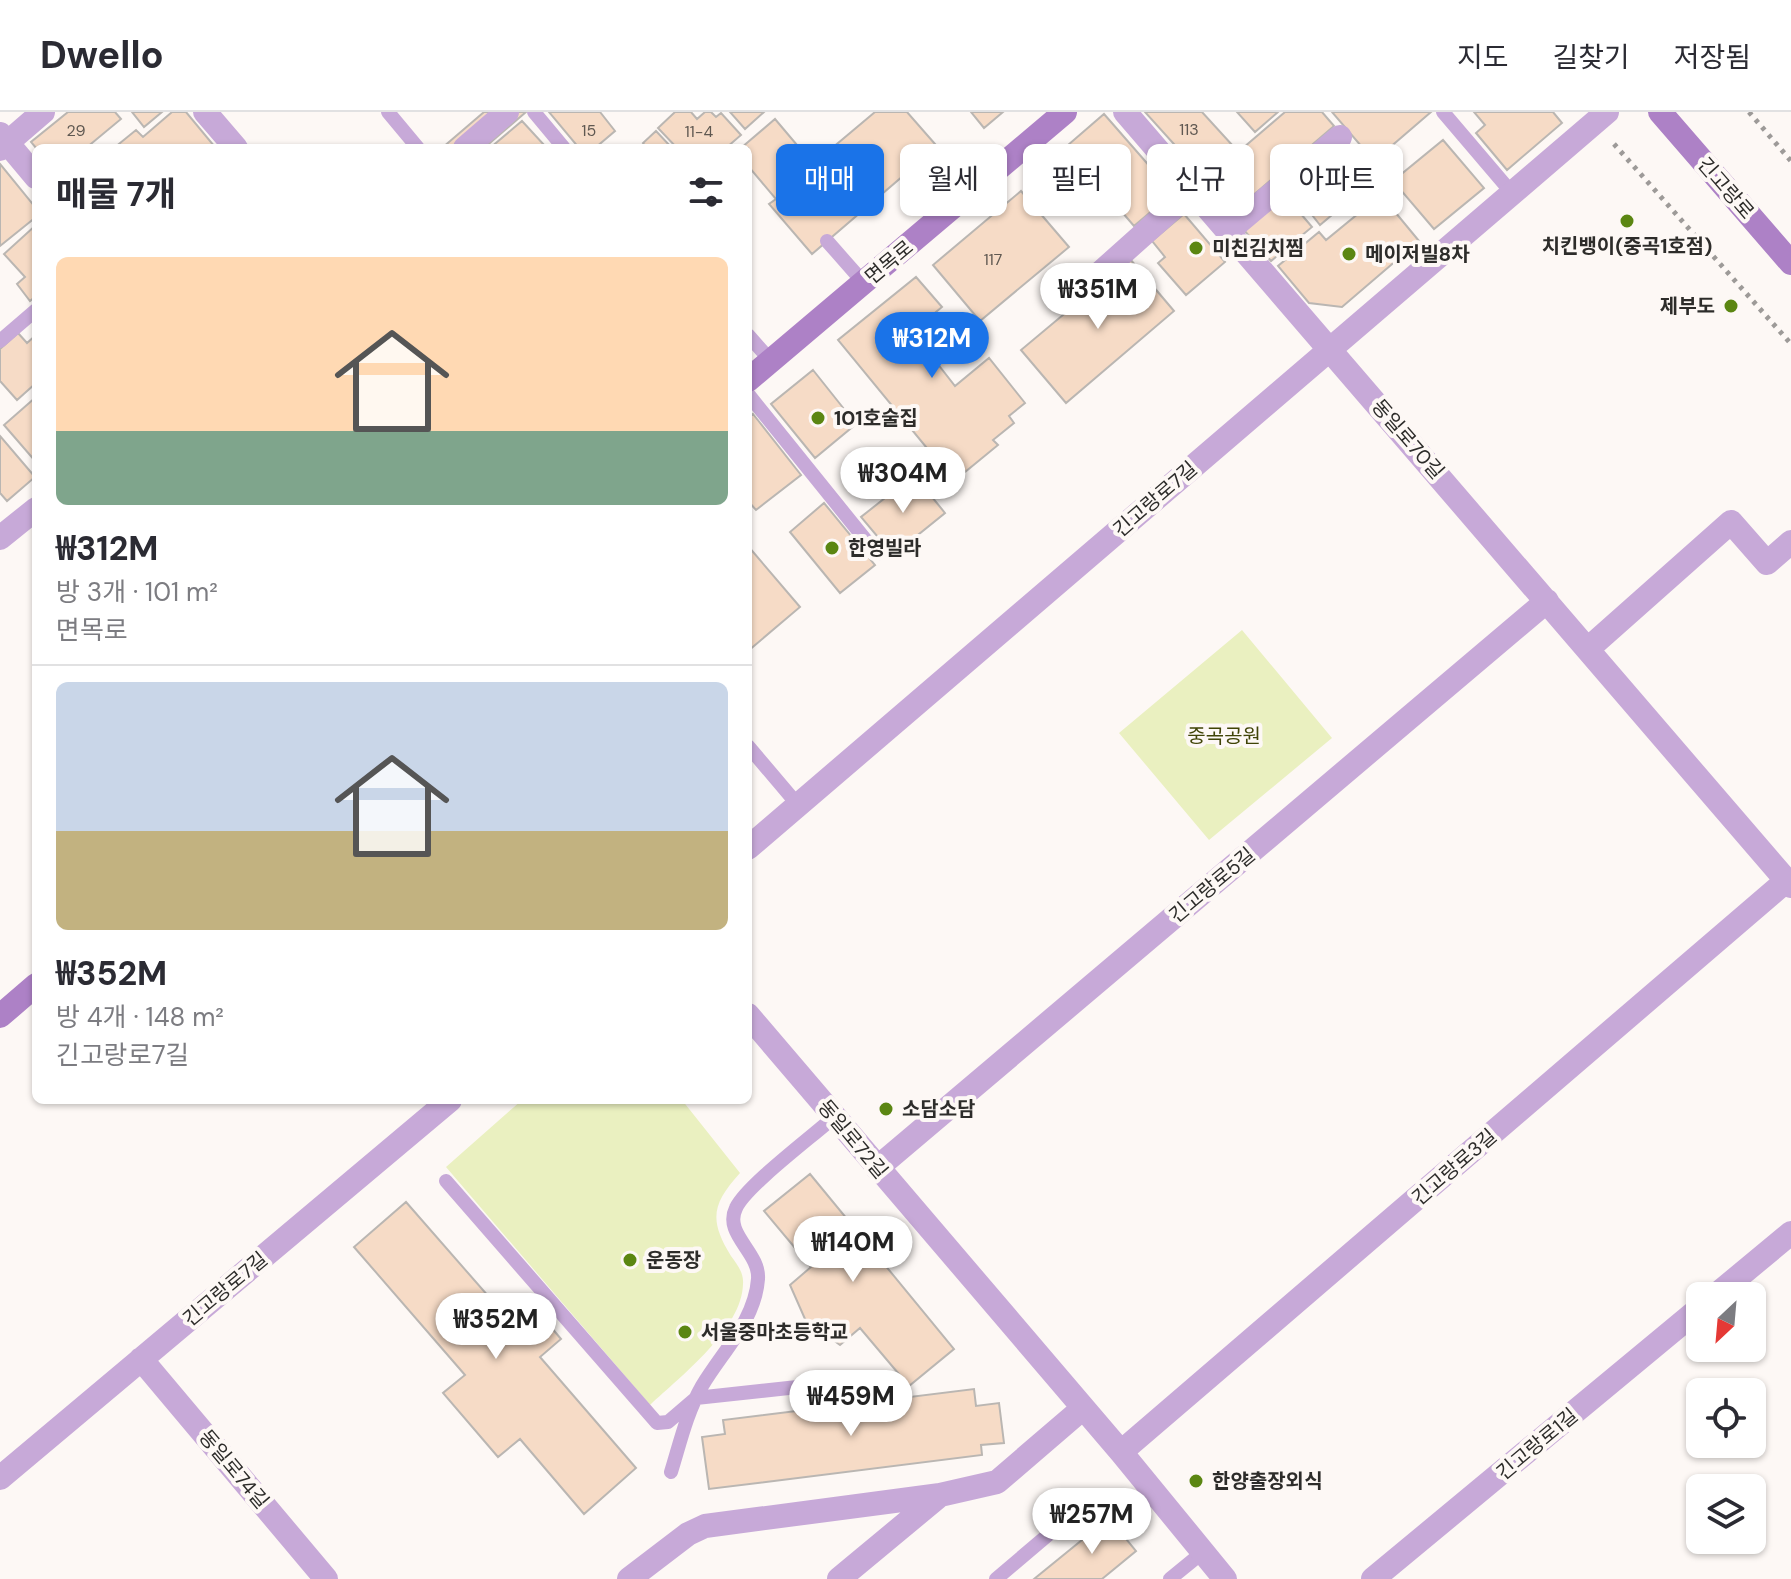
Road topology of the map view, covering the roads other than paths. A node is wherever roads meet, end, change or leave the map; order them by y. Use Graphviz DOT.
graph roads {
  1 [pos="43,112"];
  2 [pos="205,112"];
  3 [pos="388,112"];
  4 [pos="507,112"];
  5 [pos="534,112"];
  6 [pos="1065,112"];
  7 [pos="1125,112"];
  8 [pos="1443,112"];
  9 [pos="1660,112"];
  10 [pos="1601,117"];
  11 [pos="1340,137"];
  12 [pos="2,142"];
  13 [pos="233,144"];
  14 [pos="415,144"];
  15 [pos="470,144"];
  16 [pos="561,144"];
  17 [pos="1153,144"];
  18 [pos="32,173"];
  19 [pos="1512,193"];
  20 [pos="1164,216"];
  21 [pos="1215,216"];
  22 [pos="1228,231"];
  23 [pos="827,241"];
  24 [pos="1791,263"];
  25 [pos="864,283"];
  26 [pos="1071,299"];
  27 [pos="32,313"];
  28 [pos="752,340"];
  29 [pos="0,341"];
  30 [pos="1330,348"];
  31 [pos="771,361"];
  32 [pos="752,377"];
  33 [pos="752,399"];
  34 [pos="32,512"];
  35 [pos="0,538"];
  36 [pos="1791,542"];
  37 [pos="877,554"];
  38 [pos="1547,601"];
  39 [pos="1589,648"];
  40 [pos="752,751"];
  41 [pos="798,805"];
  42 [pos="752,845"];
  43 [pos="1789,884"];
  44 [pos="32,988"];
  45 [pos="0,1016"];
  46 [pos="752,1020"];
  47 [pos="445,1104"];
  48 [pos="834,1117"];
  49 [pos="877,1168"];
  50 [pos="446,1181"];
  51 [pos="1791,1233"];
  52 [pos="1732,1282"];
  53 [pos="1686,1320"];
  54 [pos="141,1359"];
  55 [pos="862,1380"];
  56 [pos="696,1398"];
  57 [pos="1082,1409"];
  58 [pos="1121,1452"];
  59 [pos="671,1472"];
  60 [pos="0,1478"];
  61 [pos="940,1495"];
  62 [pos="1075,1512"];
  63 [pos="1203,1552"];
  64 [pos="326,1579"];
  65 [pos="629,1579"];
  66 [pos="839,1579"];
  67 [pos="996,1579"];
  68 [pos="1170,1579"];
  69 [pos="1225,1579"];
  70 [pos="1373,1579"];
  1 -- 12 [label="street"];
  2 -- 13 [label="street"];
  3 -- 14 [label="lane"];
  4 -- 15 [label="street"];
  5 -- 16 [label="lane"];
  6 -- 25 [label="street, 면목로"];
  7 -- 17 [label="street, 동일로70길"];
  8 -- 19 [label="lane"];
  9 -- 24 [label="street, 긴고랑로"];
  10 -- 19 [label="street, 긴고랑로7길"];
  11 -- 22 [label="street"];
  12 -- 18 [label="street"];
  19 -- 30 [label="street, 긴고랑로7길"];
  20 -- 26 [label="street"];
  21 -- 22 [label="street, 동일로70길"];
  22 -- 30 [label="street, 동일로70길"];
  23 -- 25 [label="lane"];
  25 -- 31 [label="street, 면목로"];
  27 -- 29 [label="lane"];
  28 -- 31 [label="lane"];
  30 -- 38 [label="street, 동일로70길"];
  30 -- 41 [label="street, 긴고랑로7길"];
  31 -- 32 [label="street, 면목로"];
  33 -- 37 [label="lane"];
  34 -- 35 [label="street"];
  36 -- 39 [label="street"];
  38 -- 39 [label="street, 동일로70길"];
  38 -- 49 [label="street, 긴고랑로5길"];
  39 -- 43 [label="street, 동일로70길"];
  40 -- 41 [label="lane"];
  41 -- 42 [label="street, 긴고랑로7길"];
  43 -- 58 [label="street, 긴고랑로3길"];
  44 -- 45 [label="street"];
  46 -- 48 [label="street, 동일로72길"];
  47 -- 54 [label="street, 긴고랑로7길"];
  48 -- 49 [label="street, 동일로72길"];
  48 -- 56 [label="lane"];
  49 -- 57 [label="street, 동일로72길"];
  50 -- 56 [label="lane"];
  51 -- 52 [label="street"];
  53 -- 70 [label="street, 긴고랑로1길"];
  54 -- 60 [label="street, 긴고랑로7길"];
  54 -- 64 [label="street, 동일로74길"];
  55 -- 56 [label="lane"];
  56 -- 59 [label="lane"];
  57 -- 58 [label="street, 동일로72길"];
  57 -- 61 [label="street"];
  58 -- 63 [label="street, 동일로72길"];
  61 -- 65 [label="street"];
  61 -- 66 [label="street"];
  62 -- 67 [label="lane"];
  63 -- 68 [label="lane"];
  63 -- 69 [label="street, 동일로72길"];
}
